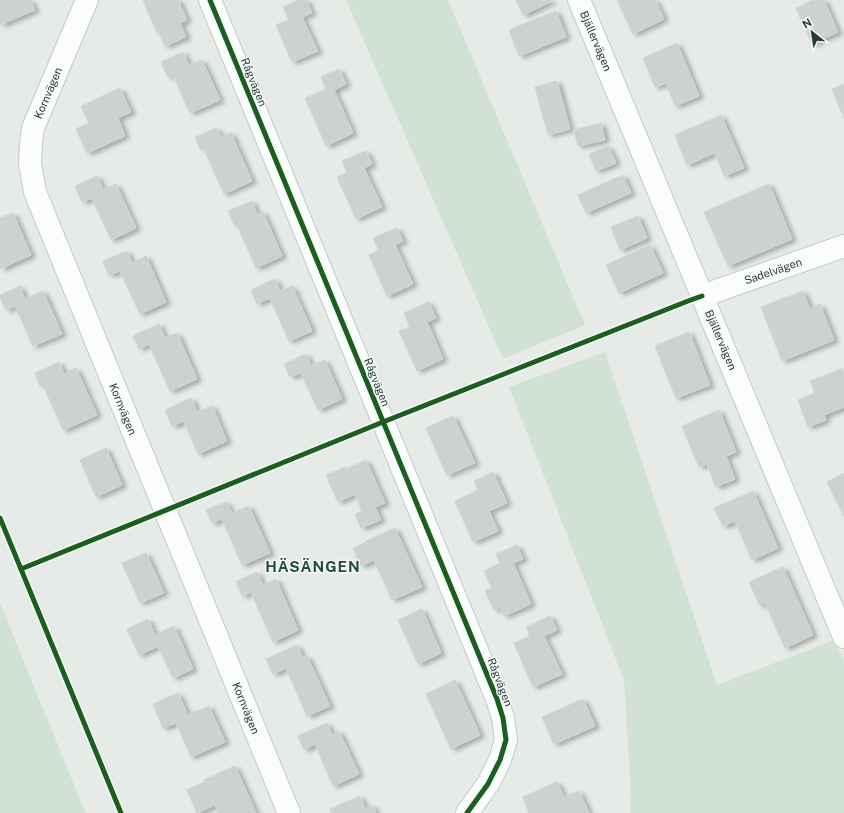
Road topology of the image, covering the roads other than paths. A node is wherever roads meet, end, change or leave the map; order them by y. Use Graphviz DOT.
graph roads {
  1 [pos="87,0"];
  2 [pos="210,0"];
  3 [pos="579,0"];
  4 [pos="844,246"];
  5 [pos="702,296"];
  6 [pos="844,637"];
  7 [pos="289,813"];
  8 [pos="467,813"];
  1 -- 7 [label="street, Kornvägen"];
  2 -- 8 [label="street, Rågvägen"];
  3 -- 5 [label="street, Bjällervägen"];
  4 -- 5 [label="street, Sadelvägen"];
  5 -- 6 [label="street, Bjällervägen"];
}
